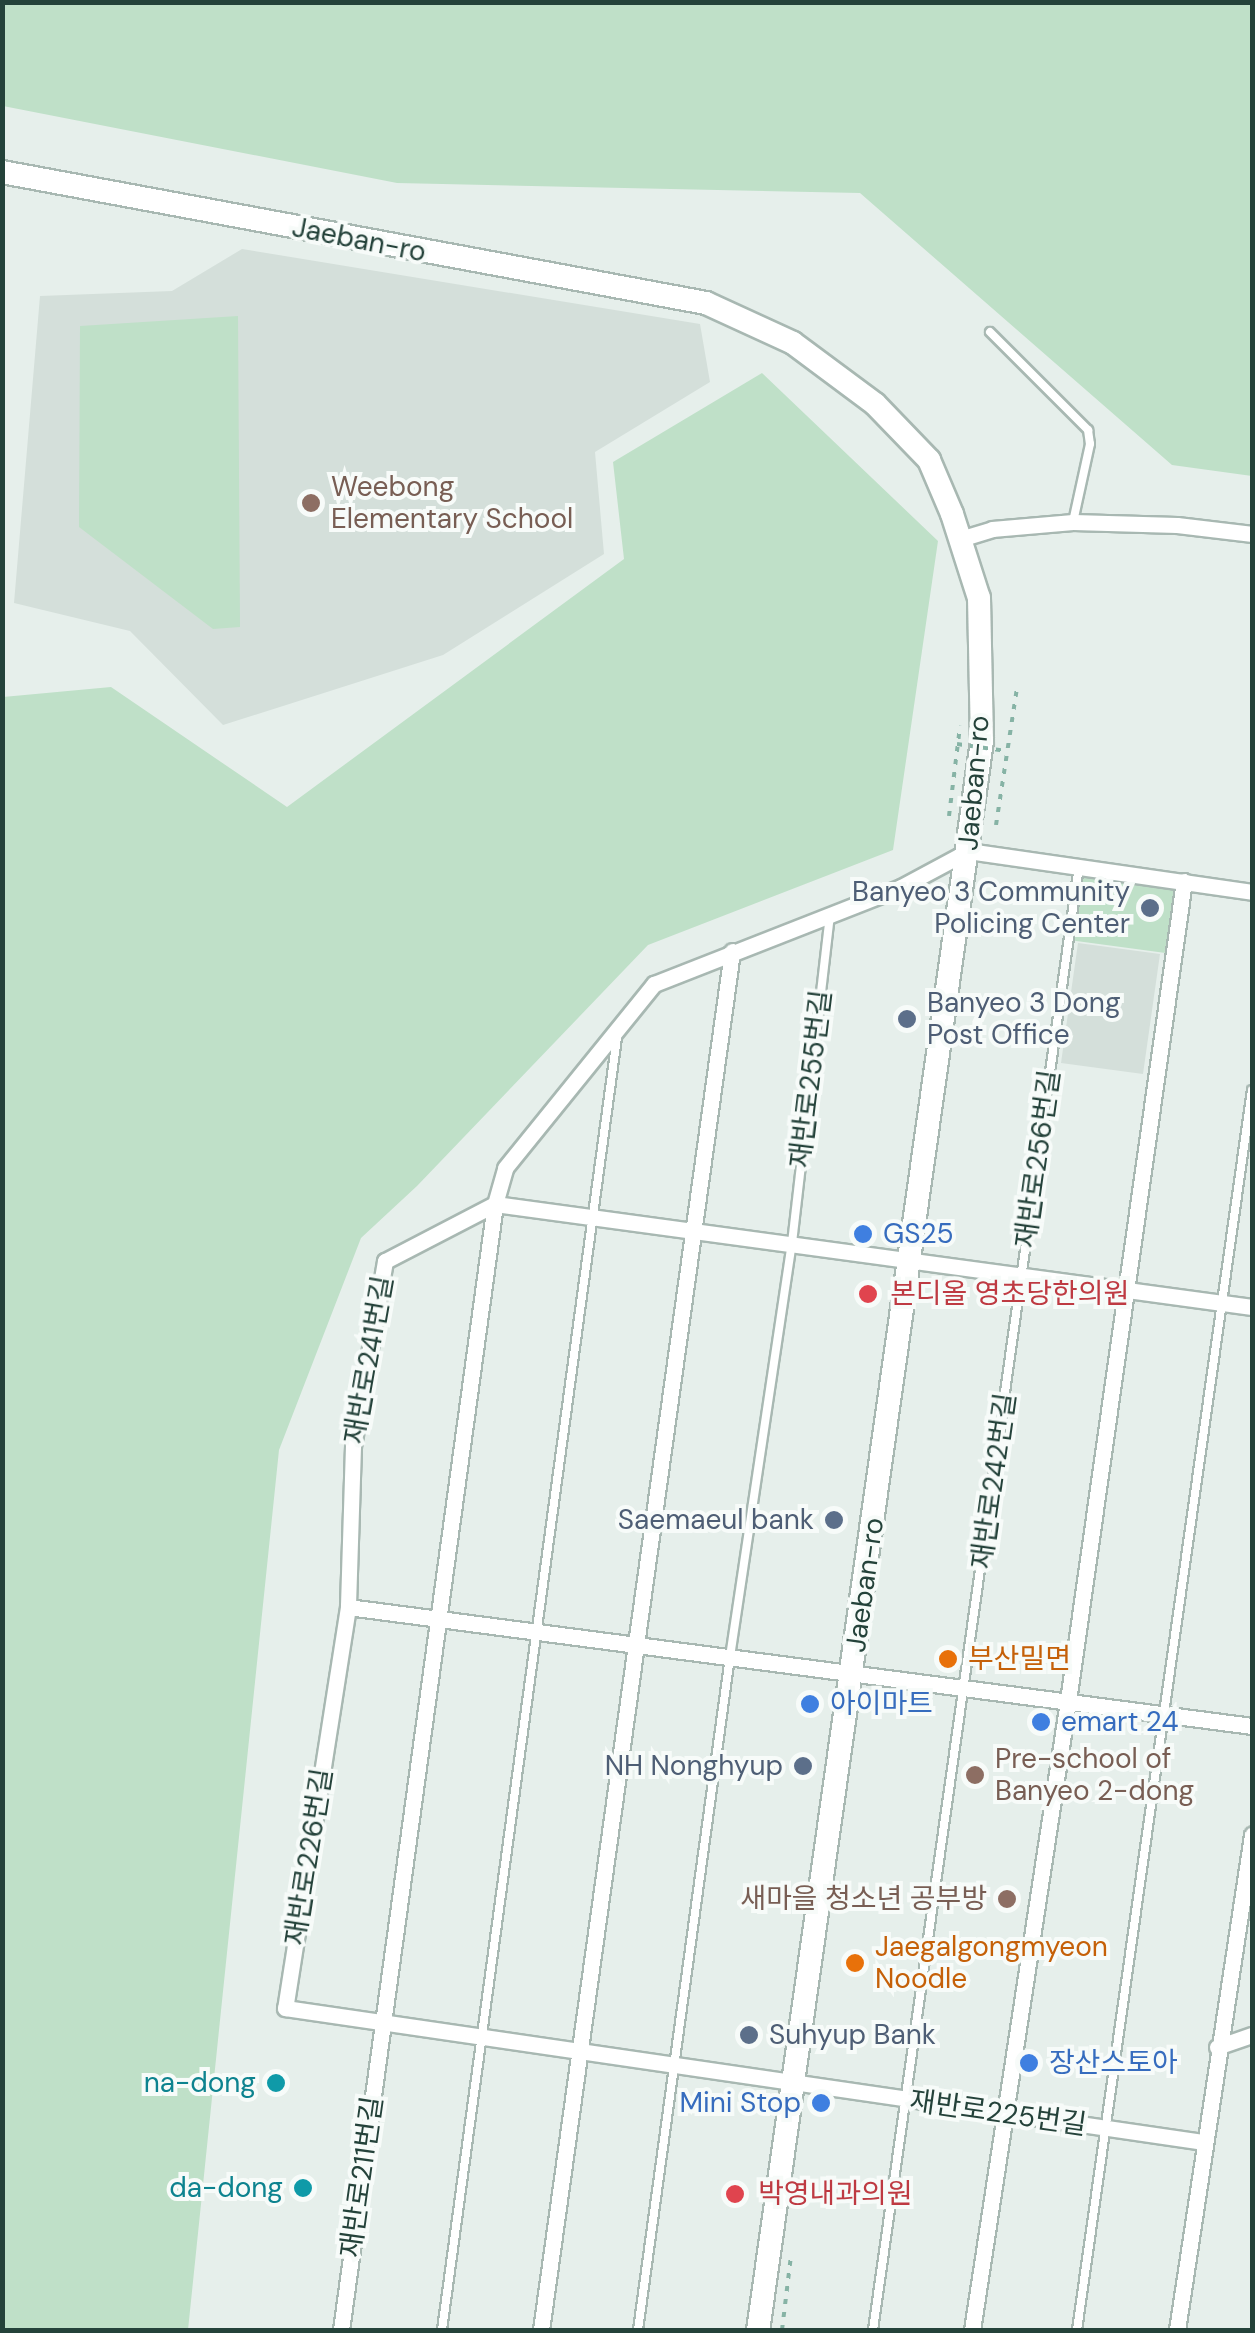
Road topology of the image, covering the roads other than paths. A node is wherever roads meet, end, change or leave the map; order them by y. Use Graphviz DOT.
graph roads {
  1 [pos="2,172"];
  2 [pos="990,332"];
  3 [pos="1073,522"];
  4 [pos="1252,534"];
  5 [pos="960,539"];
  6 [pos="968,851"];
  7 [pos="1079,866"];
  8 [pos="1184,882"];
  9 [pos="1252,892"];
  10 [pos="830,915"];
  11 [pos="732,951"];
  12 [pos="618,1027"];
  13 [pos="1252,1090"];
  14 [pos="495,1204"];
  15 [pos="593,1217"];
  16 [pos="696,1230"];
  17 [pos="792,1243"];
  18 [pos="910,1258"];
  19 [pos="1022,1274"];
  20 [pos="1126,1289"];
  21 [pos="1222,1303"];
  22 [pos="1252,1307"];
  23 [pos="348,1607"];
  24 [pos="441,1620"];
  25 [pos="535,1632"];
  26 [pos="636,1645"];
  27 [pos="730,1658"];
  28 [pos="853,1674"];
  29 [pos="965,1688"];
  30 [pos="1068,1702"];
  31 [pos="1165,1714"];
  32 [pos="1252,1726"];
  33 [pos="1252,1835"];
  34 [pos="383,2022"];
  35 [pos="1252,2036"];
  36 [pos="480,2037"];
  37 [pos="1217,2048"];
  38 [pos="580,2053"];
  39 [pos="676,2068"];
  40 [pos="792,2085"];
  41 [pos="906,2101"];
  42 [pos="1003,2114"];
  43 [pos="1104,2128"];
  44 [pos="1204,2142"];
  45 [pos="341,2330"];
  46 [pos="442,2330"];
  47 [pos="541,2330"];
  48 [pos="638,2330"];
  49 [pos="758,2330"];
  50 [pos="873,2330"];
  51 [pos="972,2330"];
  52 [pos="1077,2330"];
  53 [pos="1177,2330"];
  1 -- 5 [label="main road, Jaeban-ro"];
  2 -- 3 [label="lane"];
  3 -- 4 [label="street"];
  3 -- 5 [label="street"];
  5 -- 6 [label="main road, Jaeban-ro"];
  6 -- 7 [label="street"];
  6 -- 10 [label="street"];
  6 -- 18 [label="main road, Jaeban-ro"];
  7 -- 8 [label="street"];
  7 -- 19 [label="lane, 재반로256번길"];
  8 -- 9 [label="street"];
  8 -- 20 [label="street"];
  10 -- 11 [label="street"];
  10 -- 17 [label="lane, 재반로255번길"];
  11 -- 12 [label="street"];
  11 -- 16 [label="street"];
  12 -- 14 [label="street"];
  12 -- 15 [label="lane"];
  13 -- 21 [label="lane"];
  14 -- 15 [label="street"];
  14 -- 23 [label="street, 재반로241번길"];
  14 -- 24 [label="street"];
  15 -- 16 [label="street"];
  15 -- 25 [label="lane"];
  16 -- 17 [label="street"];
  16 -- 26 [label="street"];
  17 -- 18 [label="street"];
  17 -- 27 [label="lane"];
  18 -- 19 [label="street"];
  18 -- 28 [label="main road, Jaeban-ro"];
  19 -- 20 [label="street"];
  19 -- 29 [label="lane, 재반로242번길"];
  20 -- 21 [label="street"];
  20 -- 30 [label="street"];
  21 -- 22 [label="street"];
  21 -- 31 [label="lane"];
  23 -- 24 [label="street"];
  23 -- 34 [label="street, 재반로226번길"];
  24 -- 25 [label="street"];
  24 -- 34 [label="street"];
  25 -- 26 [label="street"];
  25 -- 36 [label="lane"];
  26 -- 27 [label="street"];
  26 -- 38 [label="street"];
  27 -- 28 [label="street"];
  27 -- 39 [label="lane"];
  28 -- 29 [label="street"];
  28 -- 40 [label="main road, Jaeban-ro"];
  29 -- 30 [label="street"];
  29 -- 41 [label="lane, 재반로242번길"];
  30 -- 31 [label="street"];
  30 -- 42 [label="street"];
  31 -- 32 [label="street"];
  31 -- 43 [label="lane"];
  33 -- 37 [label="street"];
  34 -- 36 [label="street, 재반로226번길"];
  34 -- 45 [label="street, 재반로211번길"];
  35 -- 37 [label="street"];
  36 -- 38 [label="street, 재반로226번길"];
  36 -- 46 [label="lane"];
  37 -- 44 [label="street"];
  38 -- 39 [label="street, 재반로226번길"];
  38 -- 47 [label="street"];
  39 -- 40 [label="street, 재반로226번길"];
  39 -- 48 [label="lane"];
  40 -- 41 [label="street, 재반로225번길"];
  40 -- 49 [label="main road, Jaeban-ro"];
  41 -- 42 [label="street, 재반로225번길"];
  41 -- 50 [label="lane, 재반로242번길"];
  42 -- 43 [label="street, 재반로225번길"];
  42 -- 51 [label="street"];
  43 -- 44 [label="street, 재반로225번길"];
  43 -- 52 [label="lane"];
  44 -- 53 [label="street"];
}
